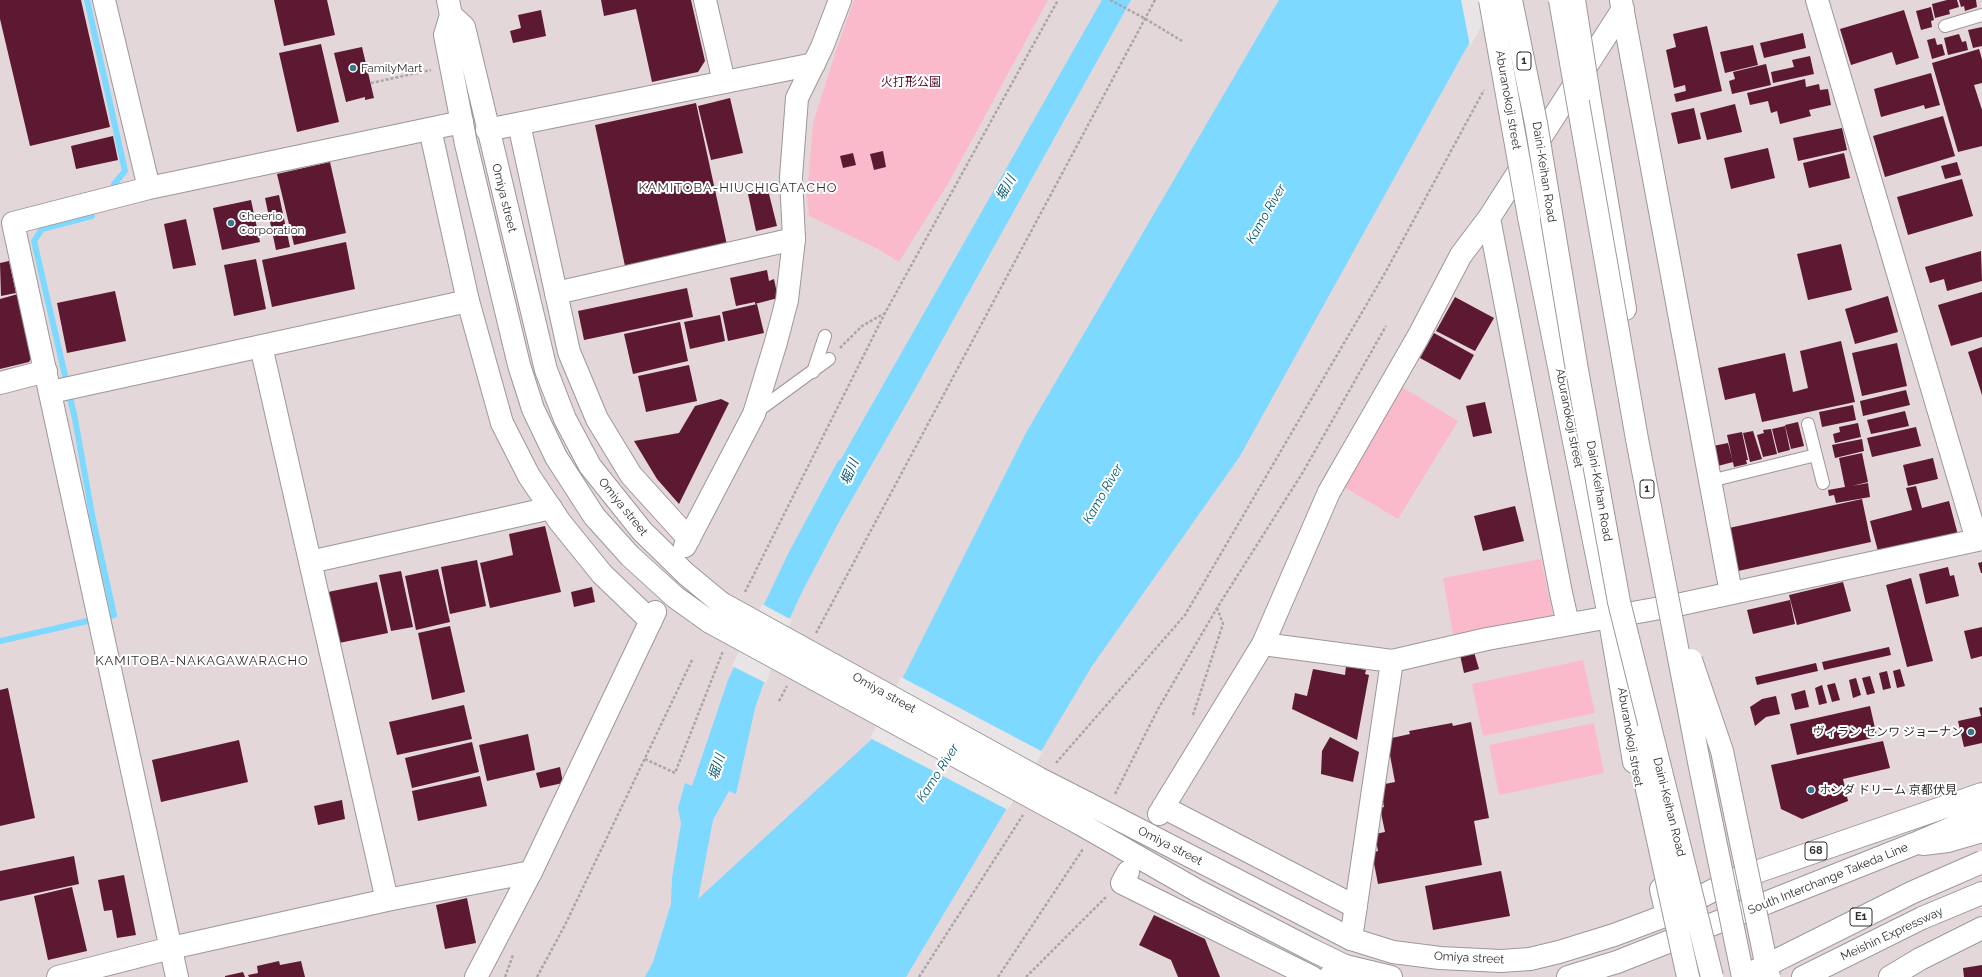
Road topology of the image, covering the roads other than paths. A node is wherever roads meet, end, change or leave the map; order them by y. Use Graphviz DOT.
graph roads {
  1 [pos="104,0"];
  2 [pos="705,0"];
  3 [pos="840,0"];
  4 [pos="1490,0"];
  5 [pos="1511,0"];
  6 [pos="1523,0"];
  7 [pos="1560,0"];
  8 [pos="1574,0"];
  9 [pos="1817,0"];
  10 [pos="1622,4"];
  11 [pos="449,7"];
  12 [pos="1982,15"];
  13 [pos="1945,26"];
  14 [pos="814,64"];
  15 [pos="724,82"];
  16 [pos="462,122"];
  17 [pos="1536,122"];
  18 [pos="519,124"];
  19 [pos="430,130"];
  20 [pos="488,130"];
  21 [pos="149,188"];
  22 [pos="1490,218"];
  23 [pos="794,239"];
  24 [pos="556,293"];
  25 [pos="468,301"];
  26 [pos="825,336"];
  27 [pos="261,346"];
  28 [pos="829,359"];
  29 [pos="812,372"];
  30 [pos="48,381"];
  31 [pos="0,383"];
  32 [pos="754,414"];
  33 [pos="1808,424"];
  34 [pos="1816,455"];
  35 [pos="1710,480"];
  36 [pos="1823,483"];
  37 [pos="551,508"];
  38 [pos="1980,540"];
  39 [pos="310,562"];
  40 [pos="1731,593"];
  41 [pos="1672,599"];
  42 [pos="1614,609"];
  43 [pos="1568,624"];
  44 [pos="1263,644"];
  45 [pos="1392,661"];
  46 [pos="1978,794"];
  47 [pos="1981,829"];
  48 [pos="1982,862"];
  49 [pos="531,872"];
  50 [pos="1125,877"];
  51 [pos="1733,880"];
  52 [pos="1982,893"];
  53 [pos="387,900"];
  54 [pos="1356,907"];
  55 [pos="1740,914"];
  56 [pos="1667,915"];
  57 [pos="1982,928"];
  58 [pos="1351,939"];
  59 [pos="1673,940"];
  60 [pos="171,948"];
  61 [pos="1337,972"];
  62 [pos="58,977"];
  63 [pos="177,977"];
  64 [pos="476,977"];
  65 [pos="1312,977"];
  66 [pos="1390,977"];
  67 [pos="1568,977"];
  68 [pos="1681,977"];
  69 [pos="1688,977"];
  70 [pos="1712,977"];
  71 [pos="1743,977"];
  72 [pos="1756,977"];
  73 [pos="1769,977"];
  74 [pos="1803,977"];
  75 [pos="1890,977"];
  1 -- 21 [label="main road"];
  2 -- 15 [label="main road"];
  3 -- 14 [label="main road"];
  4 -- 42 [label="main road, Aburanokoji street, bridge"];
  5 -- 17 [label="main road, Daini-Keihan Road / 1, bridge"];
  6 -- 17 [label="main road, bridge"];
  7 -- 41 [label="main road, 1, bridge"];
  8 -- 41 [label="main road, bridge"];
  9 -- 38 [label="main road"];
  10 -- 22 [label="main road"];
  10 -- 35 [label="main road"];
  11 -- 16 [label="main road, Omiya street"];
  11 -- 20 [label="main road, Omiya street"];
  12 -- 13 [label="lane"];
  14 -- 15 [label="main road"];
  14 -- 23 [label="main road"];
  15 -- 18 [label="main road"];
  16 -- 19 [label="main road"];
  16 -- 61 [label="main road, Omiya street, bridge"];
  17 -- 42 [label="main road, Daini-Keihan Road / 1, bridge"];
  18 -- 20 [label="main road"];
  18 -- 24 [label="main road"];
  19 -- 21 [label="main road"];
  19 -- 25 [label="main road"];
  20 -- 58 [label="main road, Omiya street, bridge"];
  21 -- 30 [label="main road"];
  22 -- 43 [label="main road"];
  22 -- 44 [label="main road"];
  23 -- 24 [label="main road"];
  23 -- 32 [label="main road"];
  24 -- 32 [label="main road"];
  25 -- 27 [label="main road"];
  25 -- 37 [label="main road"];
  26 -- 29 [label="lane"];
  27 -- 30 [label="main road"];
  27 -- 39 [label="main road"];
  28 -- 29 [label="lane"];
  29 -- 32 [label="lane"];
  30 -- 31 [label="main road"];
  30 -- 60 [label="main road"];
  33 -- 34 [label="lane"];
  34 -- 35 [label="lane"];
  34 -- 36 [label="lane"];
  35 -- 40 [label="main road"];
  37 -- 39 [label="main road"];
  37 -- 49 [label="main road"];
  38 -- 40 [label="main road"];
  39 -- 53 [label="main road"];
  40 -- 41 [label="main road"];
  41 -- 42 [label="main road"];
  41 -- 51 [label="main road"];
  41 -- 71 [label="main road, 1, bridge"];
  41 -- 73 [label="main road, bridge"];
  42 -- 43 [label="main road"];
  42 -- 56 [label="main road, Aburanokoji street"];
  42 -- 69 [label="main road, bridge"];
  42 -- 70 [label="main road, Daini-Keihan Road / 1, bridge"];
  43 -- 45 [label="main road"];
  44 -- 45 [label="main road"];
  44 -- 54 [label="main road"];
  45 -- 54 [label="main road"];
  46 -- 51 [label="main road, 68"];
  47 -- 55 [label="main road, South Interchange Takeda Line / 68"];
  48 -- 71 [label="main road, E1, bridge"];
  49 -- 53 [label="main road"];
  49 -- 64 [label="main road"];
  50 -- 65 [label="main road"];
  51 -- 55 [label="main road"];
  51 -- 56 [label="main road, 68"];
  52 -- 74 [label="main road, Meishin Expressway / E1"];
  53 -- 60 [label="main road"];
  54 -- 58 [label="main road"];
  55 -- 59 [label="main road, South Interchange Takeda Line / 68"];
  55 -- 72 [label="main road"];
  56 -- 58 [label="main road, Omiya street"];
  56 -- 59 [label="main road, Aburanokoji street"];
  57 -- 75 [label="main road"];
  59 -- 67 [label="main road"];
  59 -- 68 [label="main road, Aburanokoji street"];
  60 -- 62 [label="main road"];
  60 -- 63 [label="main road"];
  61 -- 66 [label="main road, Omiya street"];
}
